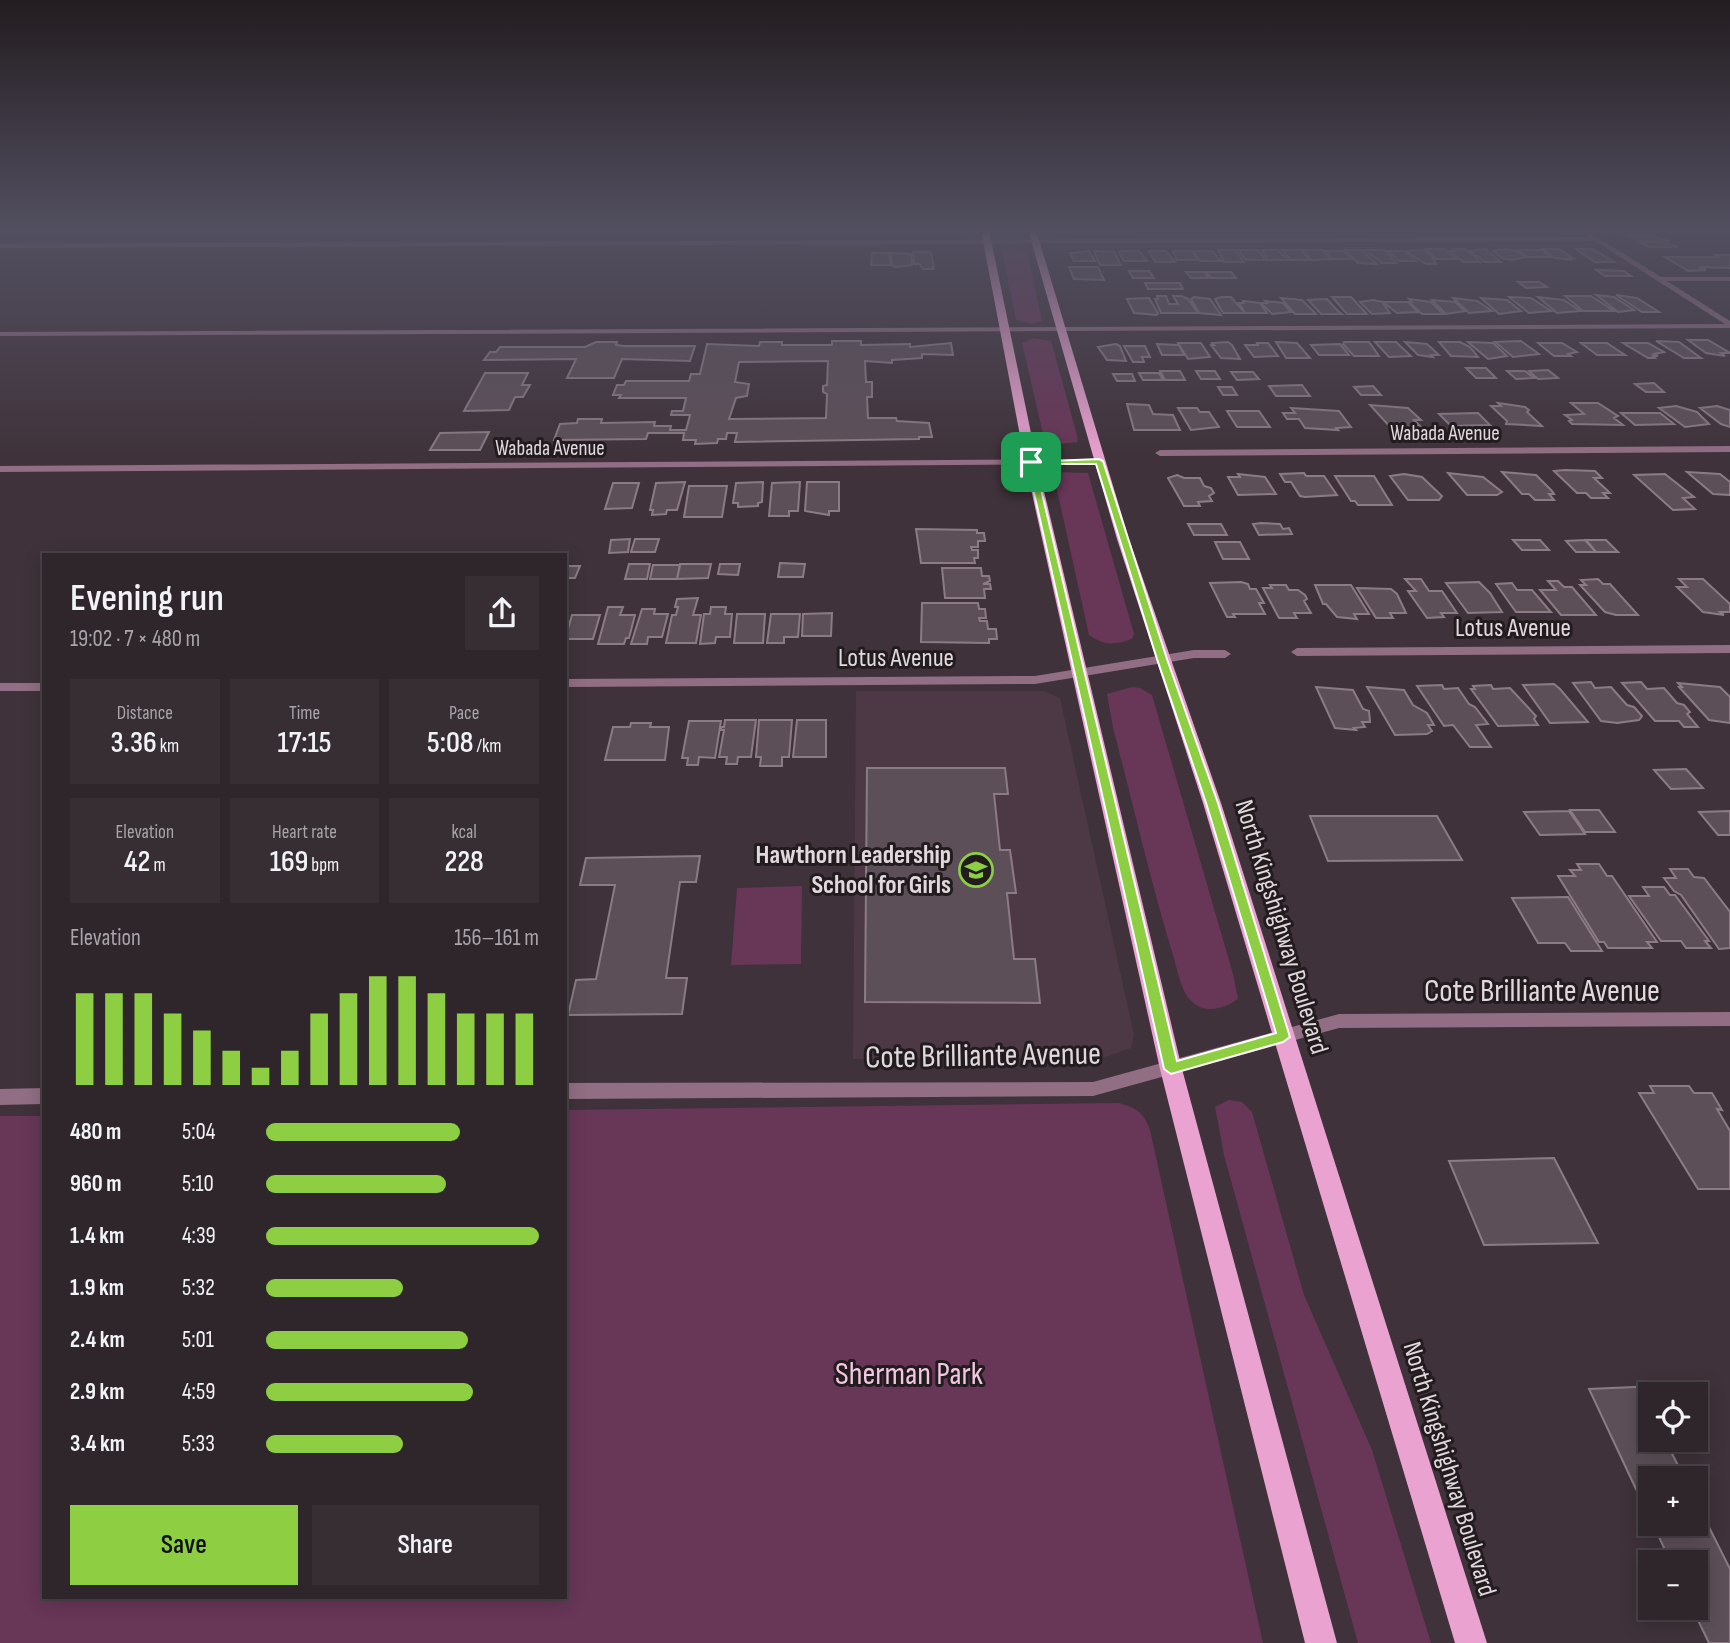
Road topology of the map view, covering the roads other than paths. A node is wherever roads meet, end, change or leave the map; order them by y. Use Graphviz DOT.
graph roads {
  1 [pos="1000,307"];
  2 [pos="1056,307"];
  3 [pos="1702,307"];
  4 [pos="1730,325"];
  5 [pos="1005,330"];
  6 [pos="1063,330"];
  7 [pos="0,334"];
  8 [pos="1730,449"];
  9 [pos="1160,453"];
  10 [pos="1099,461"];
  11 [pos="1031,462"];
  12 [pos="0,469"];
  13 [pos="1730,649"];
  14 [pos="1297,652"];
  15 [pos="1225,654"];
  16 [pos="1162,659"];
  17 [pos="1079,674"];
  18 [pos="567,683"];
  19 [pos="0,687"];
  20 [pos="42,687"];
  21 [pos="1730,1019"];
  22 [pos="1283,1037"];
  23 [pos="1171,1069"];
  24 [pos="567,1091"];
  25 [pos="42,1096"];
  26 [pos="0,1097"];
  27 [pos="1321,1643"];
  28 [pos="1472,1643"];
  1 -- 5 [label="main road"];
  2 -- 6 [label="main road, North Kingshighway Boulevard"];
  3 -- 4 [label="street"];
  4 -- 6 [label="street"];
  5 -- 6 [label="street"];
  5 -- 7 [label="street"];
  5 -- 11 [label="main road"];
  6 -- 10 [label="main road, North Kingshighway Boulevard"];
  8 -- 9 [label="street, Wabada Avenue"];
  10 -- 11 [label="street, Wabada Avenue"];
  10 -- 16 [label="main road, North Kingshighway Boulevard"];
  11 -- 12 [label="street, Wabada Avenue"];
  11 -- 17 [label="main road"];
  13 -- 14 [label="street, Lotus Avenue"];
  15 -- 16 [label="street, Lotus Avenue"];
  16 -- 17 [label="street, Lotus Avenue"];
  16 -- 22 [label="main road, North Kingshighway Boulevard"];
  17 -- 18 [label="street, Lotus Avenue"];
  17 -- 23 [label="main road"];
  19 -- 20 [label="street"];
  21 -- 22 [label="street, Cote Brilliante Avenue"];
  22 -- 23 [label="street, Cote Brilliante Avenue"];
  22 -- 28 [label="main road, North Kingshighway Boulevard"];
  23 -- 24 [label="street, Cote Brilliante Avenue"];
  23 -- 27 [label="main road"];
  25 -- 26 [label="street"];
}
